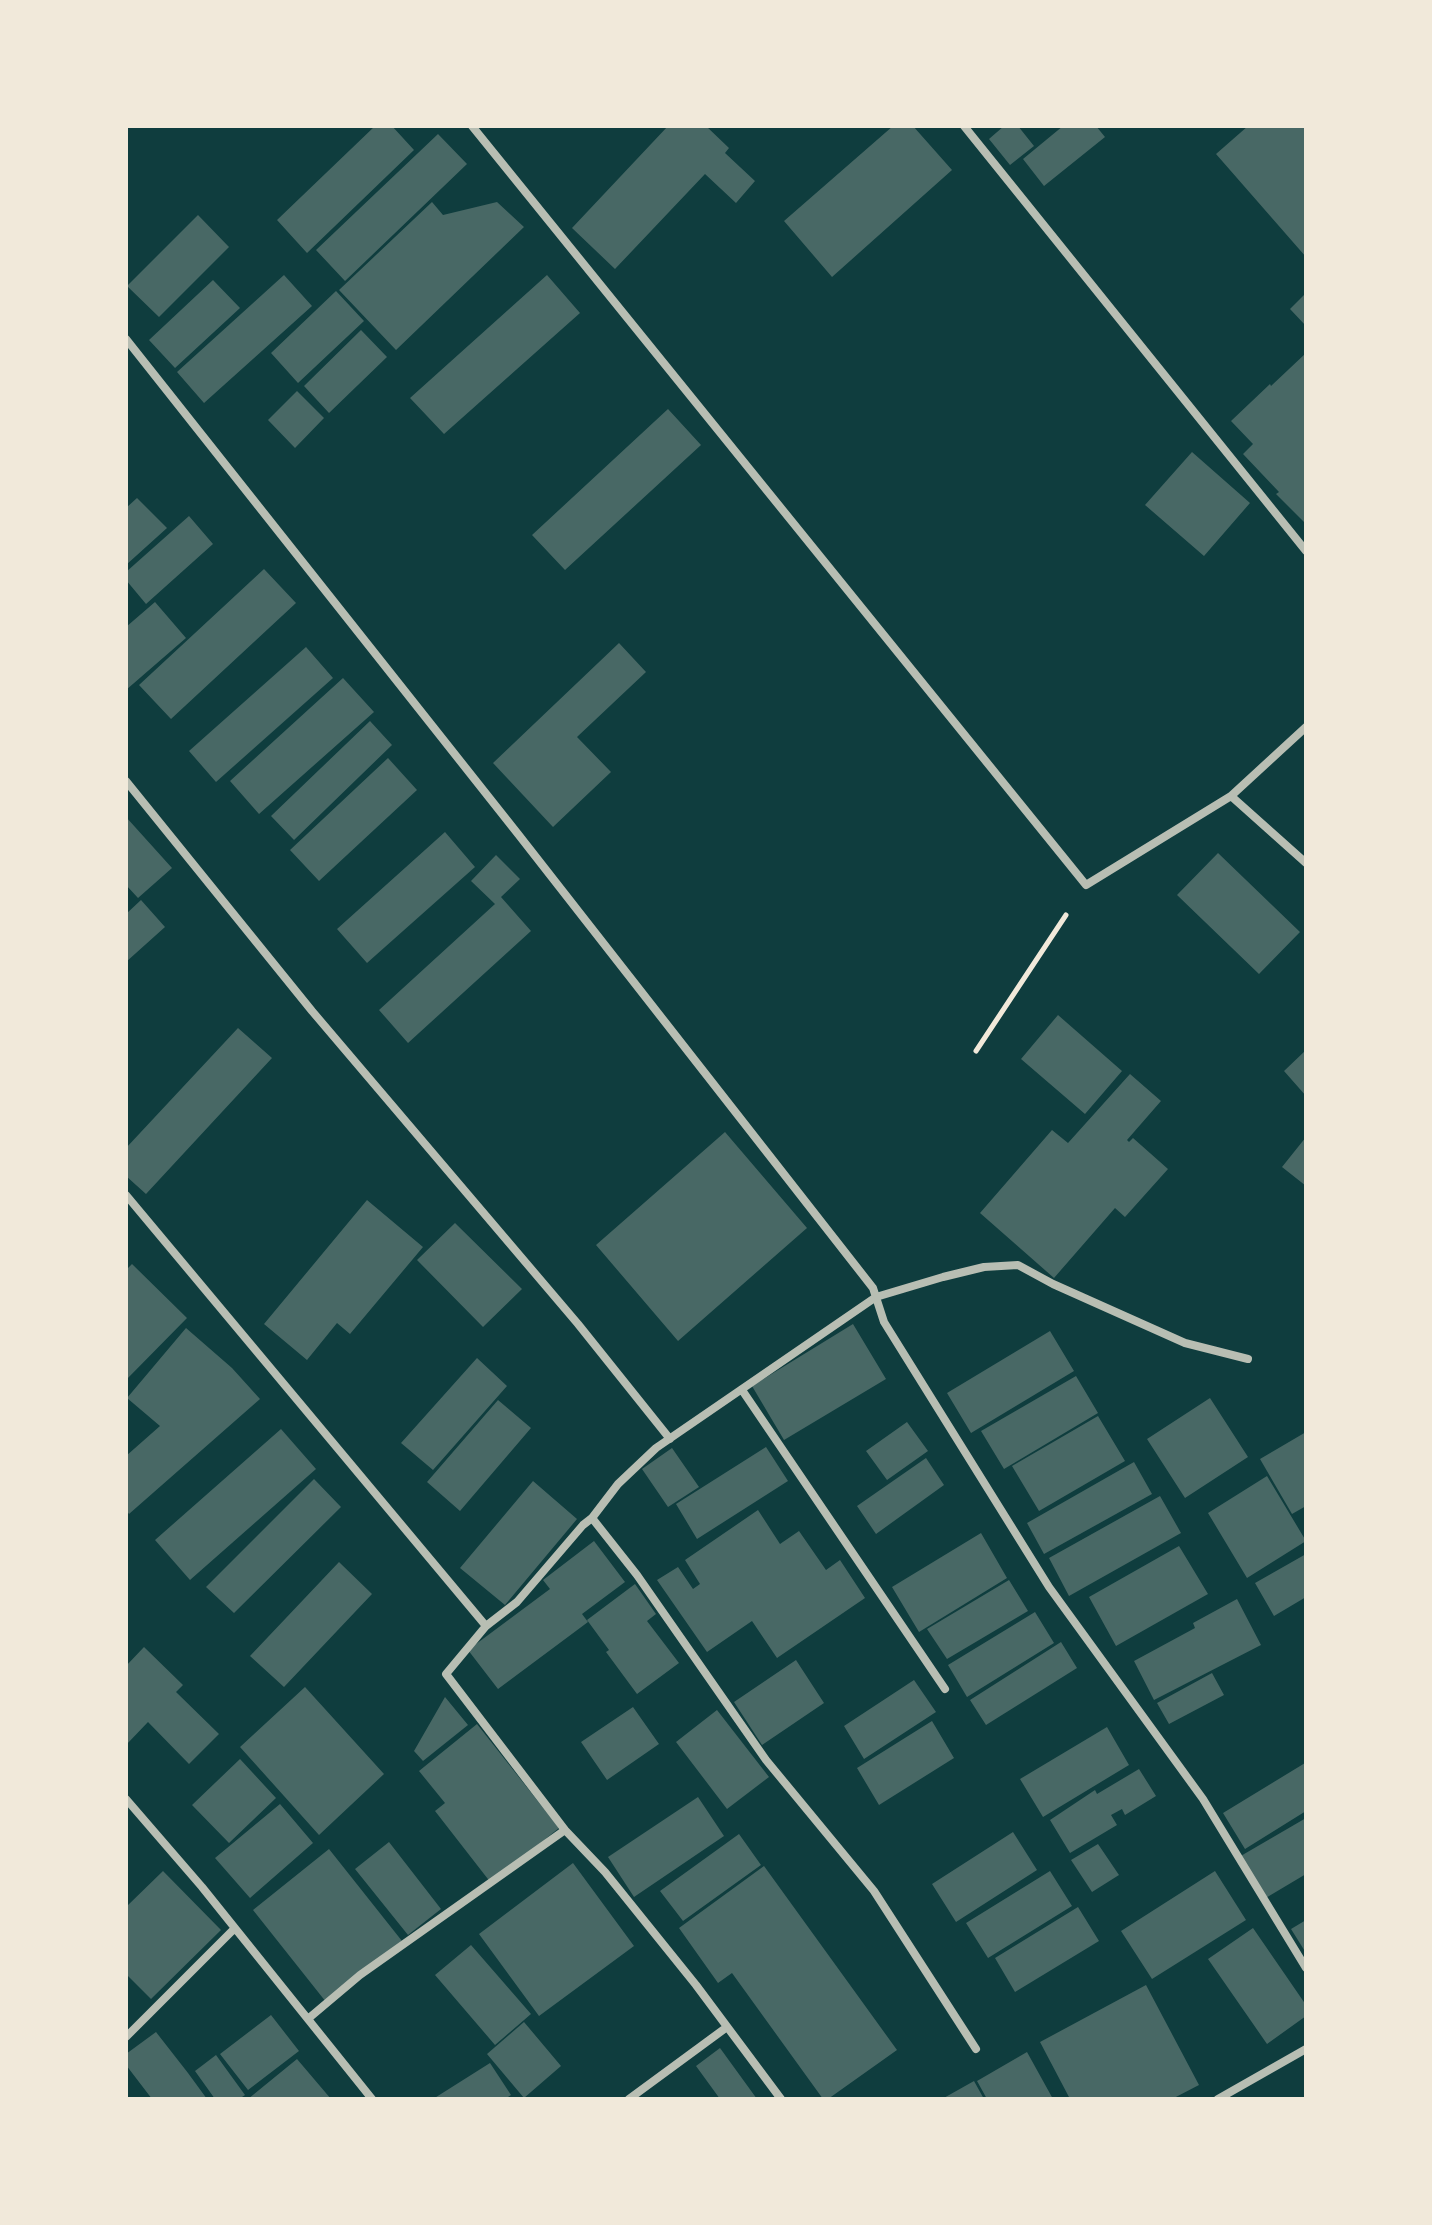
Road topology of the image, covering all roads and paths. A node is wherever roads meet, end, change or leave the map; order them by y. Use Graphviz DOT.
graph roads {
  1 [pos="472,126"];
  2 [pos="964,126"];
  3 [pos="126,339"];
  4 [pos="1306,551"];
  5 [pos="1306,727"];
  6 [pos="126,781"];
  7 [pos="1231,796"];
  8 [pos="1306,863"];
  9 [pos="1086,885"];
  10 [pos="976,1051"];
  11 [pos="126,1195"];
  12 [pos="876,1297"];
  13 [pos="1248,1359"];
  14 [pos="742,1390"];
  15 [pos="670,1439"];
  16 [pos="592,1518"];
  17 [pos="486,1626"];
  18 [pos="945,1689"];
  19 [pos="126,1799"];
  20 [pos="565,1830"];
  21 [pos="235,1928"];
  22 [pos="1306,1968"];
  23 [pos="309,2018"];
  24 [pos="727,2027"];
  25 [pos="126,2037"];
  26 [pos="976,2049"];
  27 [pos="1306,2049"];
  28 [pos="372,2099"];
  29 [pos="629,2099"];
  30 [pos="781,2099"];
  31 [pos="1218,2099"];
  1 -- 9 [label="street"];
  2 -- 4 [label="street"];
  3 -- 12 [label="street"];
  5 -- 7 [label="street"];
  6 -- 15 [label="street"];
  7 -- 8 [label="street"];
  7 -- 9 [label="street"];
  9 -- 10 [label="path"];
  11 -- 17 [label="street"];
  12 -- 13 [label="street"];
  12 -- 14 [label="street"];
  12 -- 22 [label="street"];
  14 -- 15 [label="street"];
  14 -- 18 [label="street"];
  15 -- 16 [label="street"];
  16 -- 17 [label="street"];
  16 -- 26 [label="street"];
  17 -- 20 [label="street"];
  19 -- 21 [label="street"];
  20 -- 23 [label="street"];
  20 -- 24 [label="street"];
  21 -- 23 [label="street"];
  21 -- 25 [label="street"];
  23 -- 28 [label="street"];
  24 -- 29 [label="street"];
  24 -- 30 [label="street"];
  27 -- 31 [label="street"];
}
